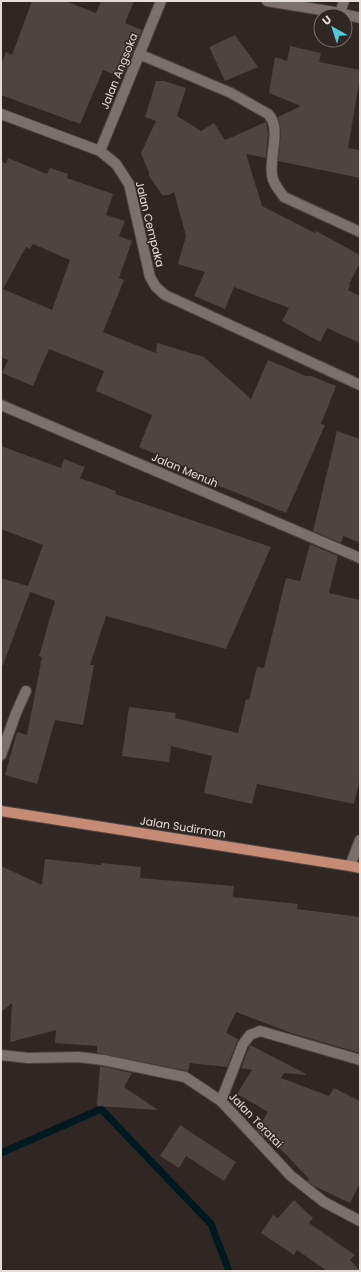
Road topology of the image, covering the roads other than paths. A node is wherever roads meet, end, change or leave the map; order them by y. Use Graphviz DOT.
graph roads {
  1 [pos="161,1"];
  2 [pos="267,1"];
  3 [pos="313,9"];
  4 [pos="139,54"];
  5 [pos="1,114"];
  6 [pos="100,151"];
  7 [pos="360,232"];
  8 [pos="360,384"];
  9 [pos="1,405"];
  10 [pos="360,558"];
  11 [pos="26,691"];
  12 [pos="1,755"];
  13 [pos="1,811"];
  14 [pos="360,840"];
  15 [pos="350,866"];
  16 [pos="360,868"];
  17 [pos="1,1055"];
  18 [pos="360,1060"];
  19 [pos="221,1101"];
  20 [pos="360,1221"];
  1 -- 4 [label="street, Jalan Angsoka"];
  2 -- 3 [label="street"];
  4 -- 6 [label="street, Jalan Angsoka"];
  4 -- 7 [label="street"];
  5 -- 6 [label="street, Jalan Cempaka"];
  6 -- 8 [label="street, Jalan Cempaka"];
  9 -- 10 [label="street, Jalan Menuh"];
  11 -- 12 [label="street"];
  13 -- 15 [label="main road, Jalan Sudirman"];
  14 -- 15 [label="street"];
  15 -- 16 [label="main road, Jalan Sudirman"];
  17 -- 19 [label="street, Jalan Teratai"];
  18 -- 19 [label="street"];
  19 -- 20 [label="street, Jalan Teratai"];
}
